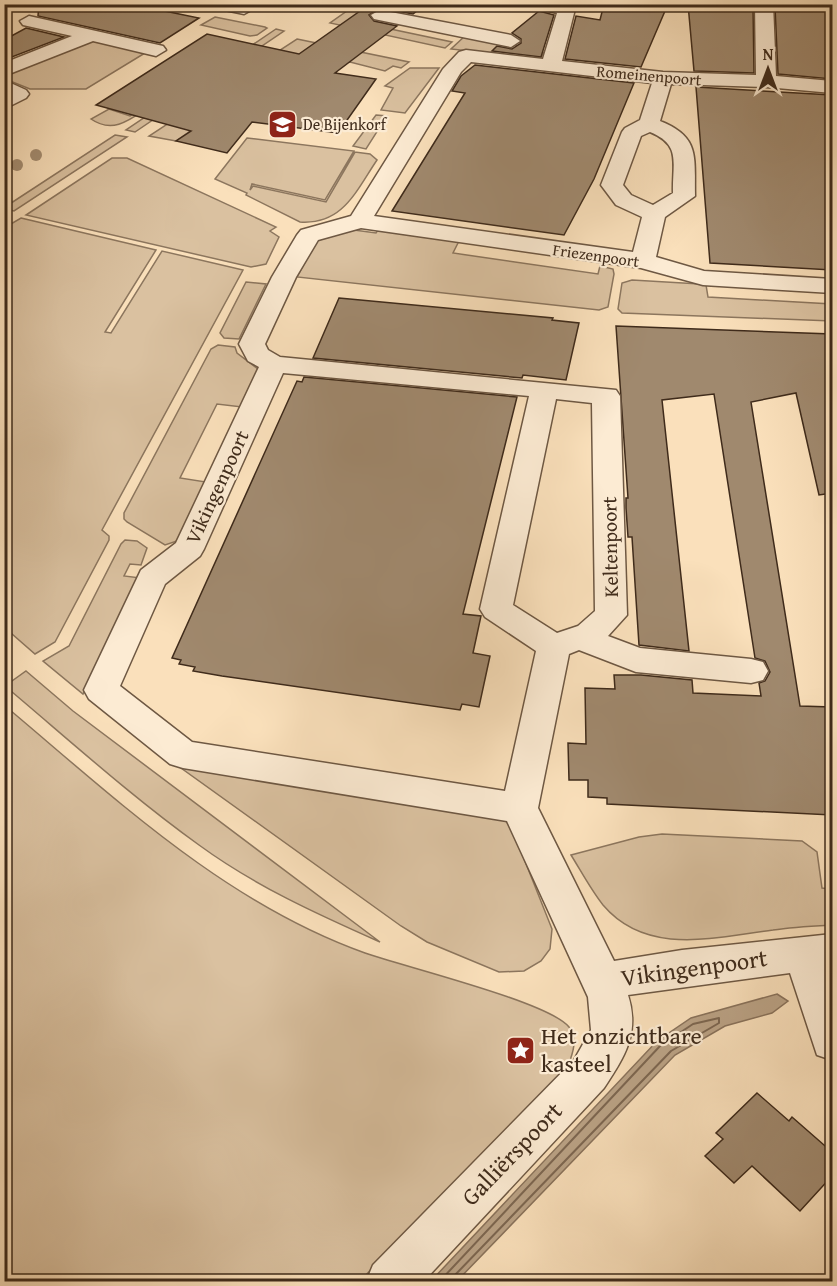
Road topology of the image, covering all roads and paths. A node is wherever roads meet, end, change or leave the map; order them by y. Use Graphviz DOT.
graph roads {
  1 [pos="221,4"];
  2 [pos="542,4"];
  3 [pos="764,4"];
  4 [pos="244,9"];
  5 [pos="380,15"];
  6 [pos="29,21"];
  7 [pos="89,36"];
  8 [pos="156,50"];
  9 [pos="552,58"];
  10 [pos="4,70"];
  11 [pos="663,78"];
  12 [pos="766,81"];
  13 [pos="4,86"];
  14 [pos="832,87"];
  15 [pos="4,104"];
  16 [pos="649,124"];
  17 [pos="654,214"];
  18 [pos="360,221"];
  19 [pos="643,261"];
  20 [pos="832,286"];
  21 [pos="274,364"];
  22 [pos="544,390"];
  23 [pos="567,642"];
  24 [pos="751,671"];
  25 [pos="520,808"];
  26 [pos="818,952"];
  27 [pos="603,981"];
  28 [pos="832,1041"];
  29 [pos="390,1281"];
  1 -- 4 [label="street"];
  2 -- 9 [label="street"];
  3 -- 12 [label="street"];
  5 -- 9 [label="street"];
  6 -- 7 [label="street"];
  7 -- 8 [label="street"];
  7 -- 10 [label="street"];
  9 -- 11 [label="street, Romeinenpoort"];
  9 -- 18 [label="street, Romeinenpoort"];
  11 -- 12 [label="street, Romeinenpoort"];
  11 -- 16 [label="street"];
  12 -- 14 [label="street, Romeinenpoort"];
  13 -- 15 [label="street"];
  16 -- 17 [label="street"];
  16 -- 17 [label="street"];
  17 -- 19 [label="street"];
  18 -- 19 [label="street, Friezenpoort"];
  18 -- 21 [label="street"];
  19 -- 20 [label="street, Friezenpoort"];
  21 -- 22 [label="street, Keltenpoort"];
  21 -- 25 [label="street, Vikingenpoort"];
  22 -- 23 [label="street"];
  22 -- 23 [label="street, Keltenpoort"];
  23 -- 24 [label="street"];
  23 -- 25 [label="street"];
  25 -- 27 [label="street, Vikingenpoort"];
  26 -- 27 [label="street, Vikingenpoort"];
  26 -- 28 [label="street"];
  27 -- 29 [label="street, Galliërspoort"];
}
